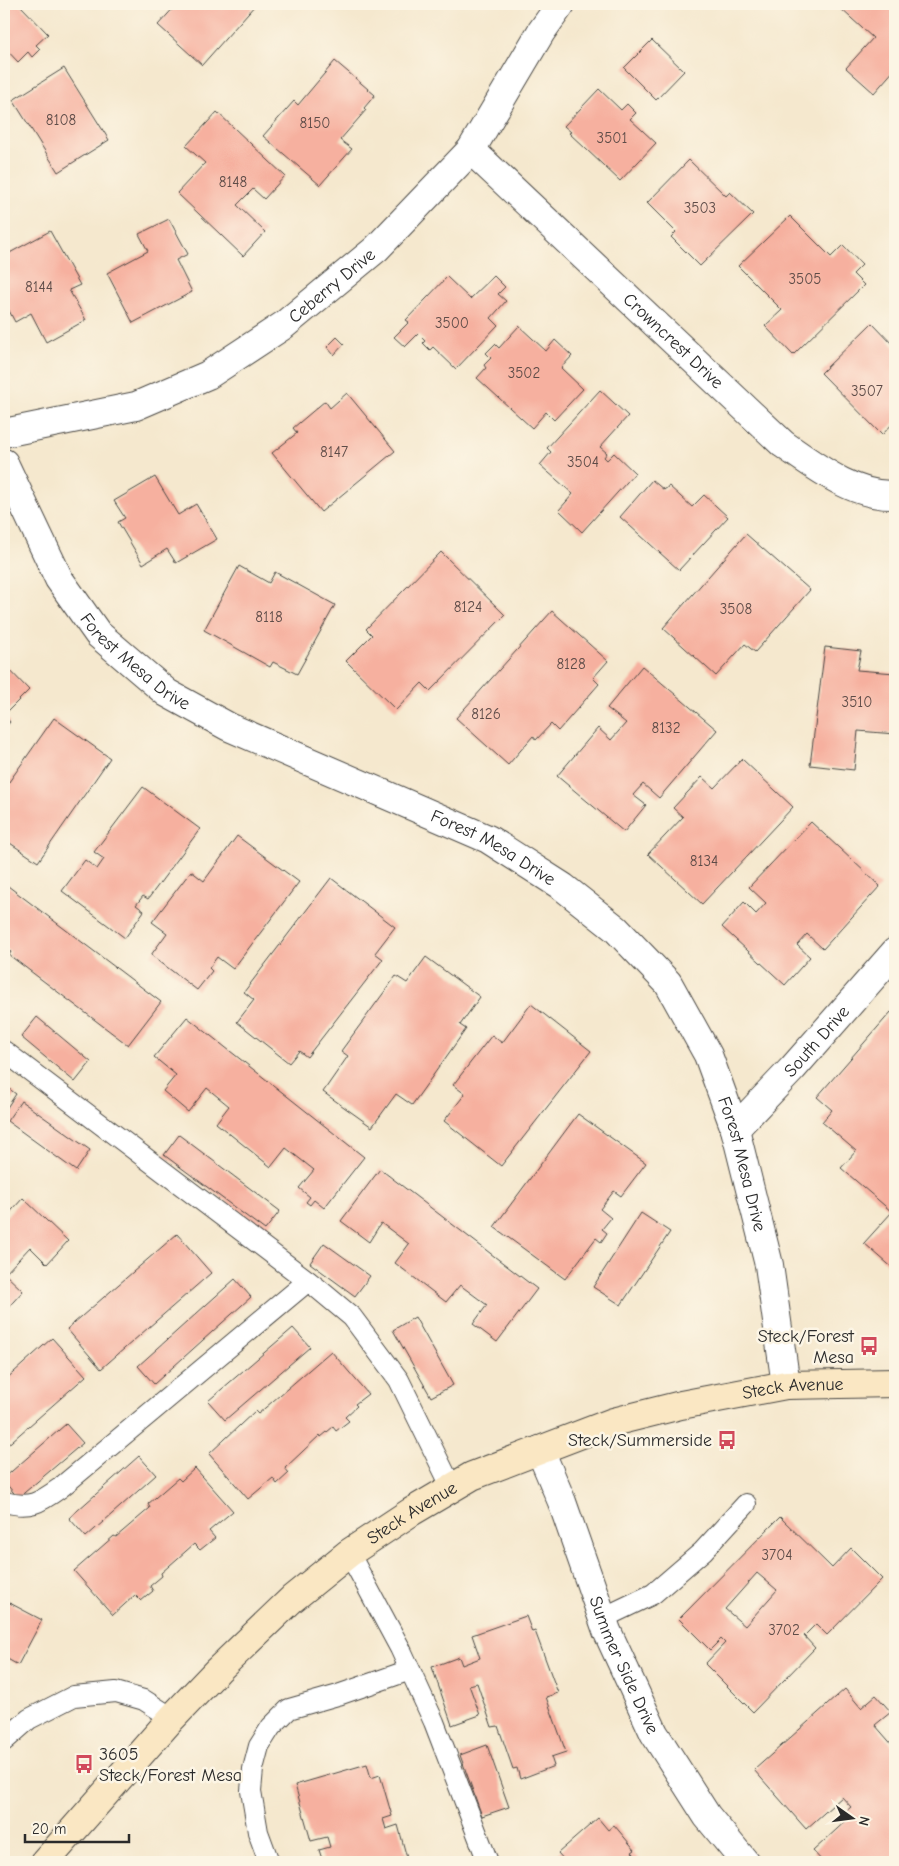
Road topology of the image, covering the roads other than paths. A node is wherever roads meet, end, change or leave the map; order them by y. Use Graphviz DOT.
graph roads {
  1 [pos="561,4"];
  2 [pos="471,150"];
  3 [pos="4,433"];
  4 [pos="4,463"];
  5 [pos="895,496"];
  6 [pos="891,963"];
  7 [pos="4,1051"];
  8 [pos="736,1129"];
  9 [pos="308,1281"];
  10 [pos="895,1383"];
  11 [pos="786,1385"];
  12 [pos="540,1450"];
  13 [pos="452,1488"];
  14 [pos="4,1502"];
  15 [pos="746,1504"];
  16 [pos="349,1553"];
  17 [pos="603,1618"];
  18 [pos="410,1670"];
  19 [pos="172,1718"];
  20 [pos="4,1741"];
  21 [pos="45,1862"];
  22 [pos="269,1862"];
  23 [pos="488,1862"];
  24 [pos="744,1862"];
  1 -- 2 [label="street, Ceberry Drive"];
  2 -- 3 [label="street, Ceberry Drive"];
  2 -- 5 [label="street, Crowncrest Drive"];
  4 -- 8 [label="street, Forest Mesa Drive"];
  6 -- 8 [label="street, South Drive"];
  7 -- 9 [label="lane"];
  8 -- 11 [label="street, Forest Mesa Drive"];
  9 -- 13 [label="lane"];
  9 -- 14 [label="lane"];
  10 -- 11 [label="street, Steck Avenue"];
  11 -- 12 [label="street, Steck Avenue"];
  12 -- 13 [label="street, Steck Avenue"];
  12 -- 17 [label="street, Summer Side Drive"];
  13 -- 16 [label="street, Steck Avenue"];
  15 -- 17 [label="lane"];
  16 -- 18 [label="lane"];
  16 -- 19 [label="street, Steck Avenue"];
  17 -- 24 [label="street, Summer Side Drive"];
  18 -- 22 [label="lane"];
  18 -- 23 [label="lane"];
  19 -- 20 [label="lane"];
  19 -- 21 [label="street, Steck Avenue"];
}
